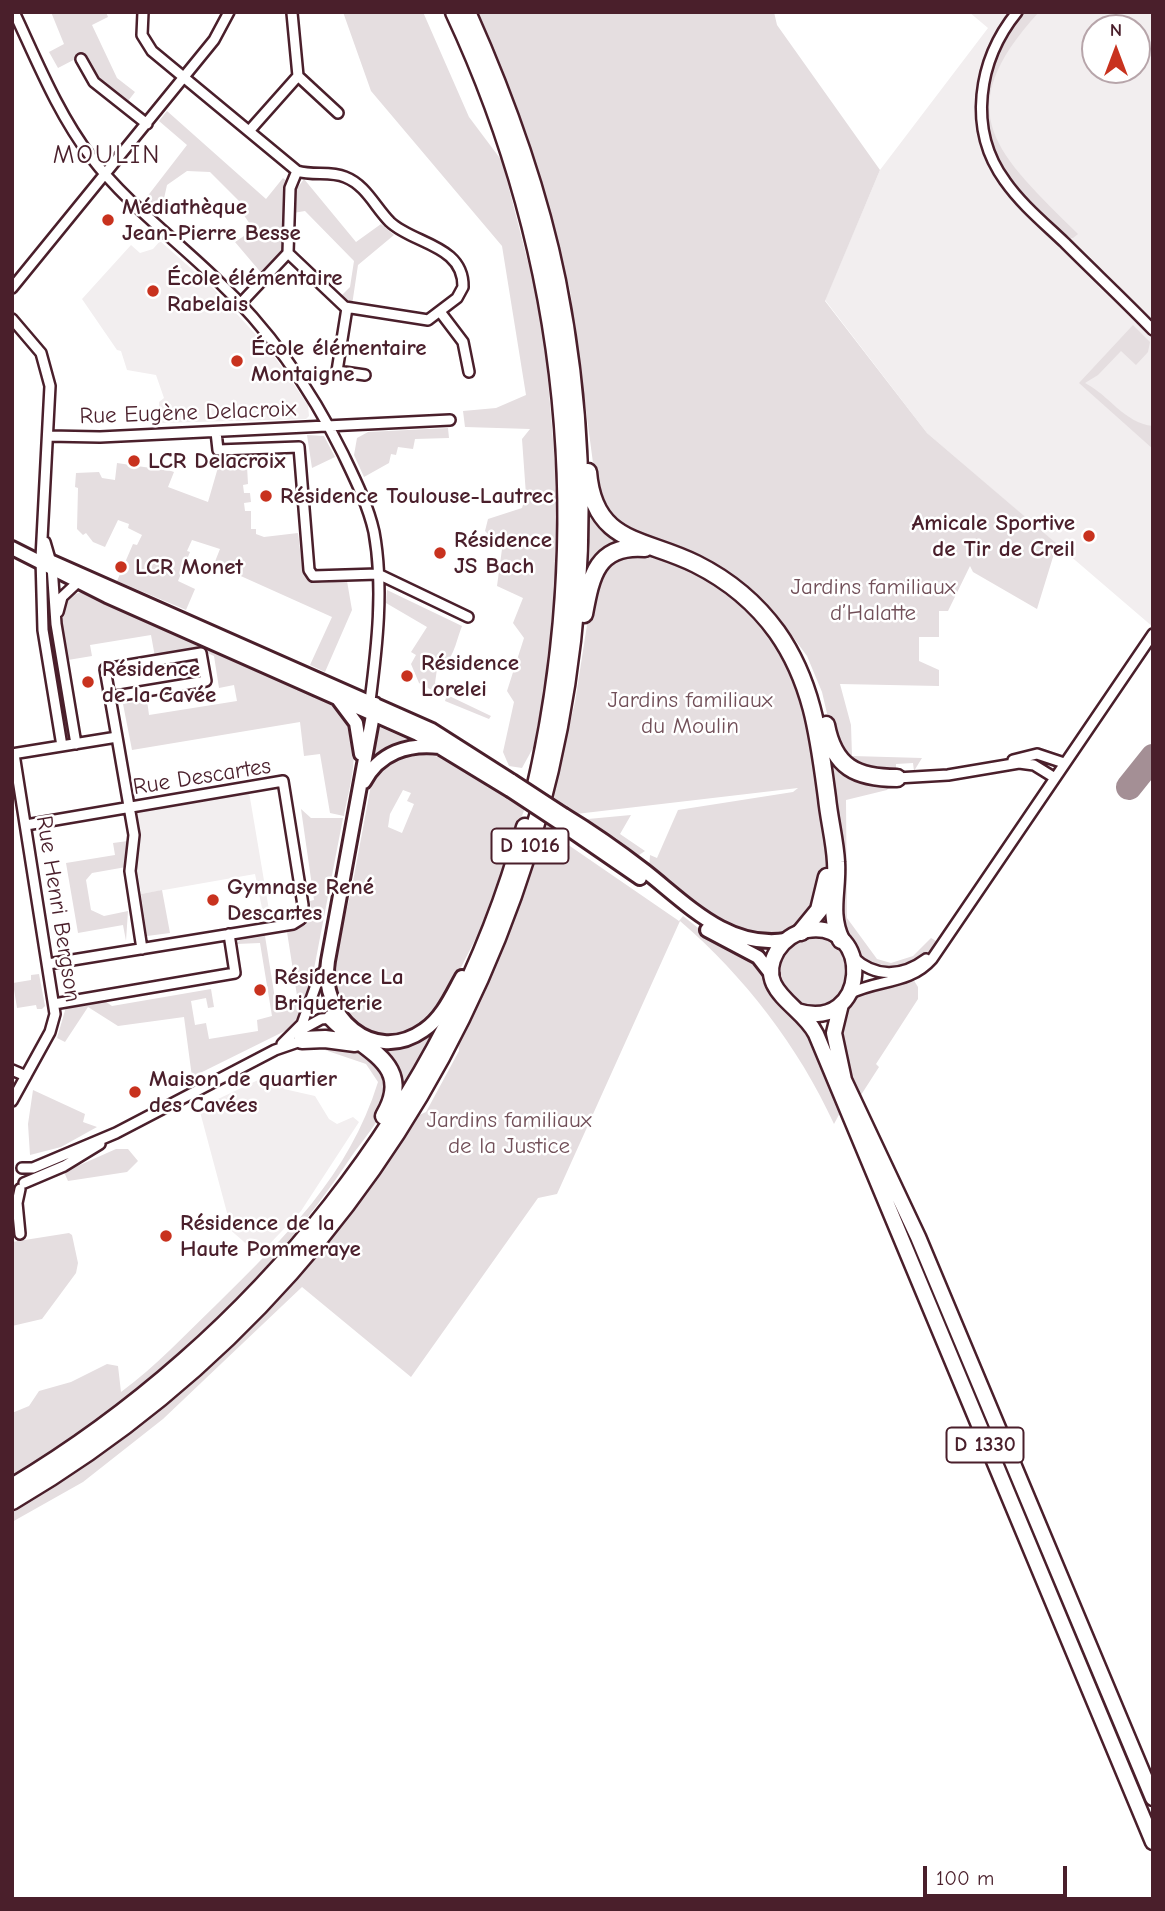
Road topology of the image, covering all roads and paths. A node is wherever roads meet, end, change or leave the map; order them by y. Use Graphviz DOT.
graph roads {
  1 [pos="143,12"];
  2 [pos="229,12"];
  3 [pos="454,12"];
  4 [pos="467,12"];
  5 [pos="1017,12"];
  6 [pos="292,13"];
  7 [pos="13,14"];
  8 [pos="82,59"];
  9 [pos="298,76"];
  10 [pos="185,78"];
  11 [pos="338,113"];
  12 [pos="147,124"];
  13 [pos="250,130"];
  14 [pos="297,171"];
  15 [pos="106,174"];
  16 [pos="288,253"];
  17 [pos="12,288"];
  18 [pos="241,303"];
  19 [pos="348,308"];
  20 [pos="441,313"];
  21 [pos="12,319"];
  22 [pos="1153,330"];
  23 [pos="566,331"];
  24 [pos="469,372"];
  25 [pos="365,375"];
  26 [pos="450,420"];
  27 [pos="330,428"];
  28 [pos="216,432"];
  29 [pos="48,436"];
  30 [pos="653,548"];
  31 [pos="17,550"];
  32 [pos="47,564"];
  33 [pos="378,574"];
  34 [pos="78,583"];
  35 [pos="468,617"];
  36 [pos="56,624"];
  37 [pos="43,625"];
  38 [pos="1153,634"];
  39 [pos="783,641"];
  40 [pos="333,695"];
  41 [pos="110,697"];
  42 [pos="372,707"];
  43 [pos="562,716"];
  44 [pos="117,737"];
  45 [pos="76,744"];
  46 [pos="62,746"];
  47 [pos="447,749"];
  48 [pos="13,754"];
  49 [pos="361,754"];
  50 [pos="1064,763"];
  51 [pos="1001,764"];
  52 [pos="897,778"];
  53 [pos="1055,778"];
  54 [pos="511,785"];
  55 [pos="360,792"];
  56 [pos="128,808"];
  57 [pos="564,820"];
  58 [pos="26,825"];
  59 [pos="830,826"];
  60 [pos="492,921"];
  61 [pos="229,934"];
  62 [pos="794,936"];
  63 [pos="841,940"];
  64 [pos="942,943"];
  65 [pos="142,949"];
  66 [pos="853,956"];
  67 [pos="48,964"];
  68 [pos="320,974"];
  69 [pos="772,975"];
  70 [pos="845,999"];
  71 [pos="54,1004"];
  72 [pos="797,1010"];
  73 [pos="336,1015"];
  74 [pos="299,1037"];
  75 [pos="363,1045"];
  76 [pos="12,1070"];
  77 [pos="26,1076"];
  78 [pos="12,1101"];
  79 [pos="116,1133"];
  80 [pos="13,1161"];
  81 [pos="22,1168"];
  82 [pos="19,1188"];
  83 [pos="339,1196"];
  84 [pos="12,1201"];
  85 [pos="17,1214"];
  86 [pos="20,1234"];
  87 [pos="12,1487"];
  88 [pos="12,1501"];
  89 [pos="1153,1798"];
  90 [pos="1153,1842"];
  1 -- 10 [label="street"];
  2 -- 10 [label="street"];
  3 -- 60 [label="highway, D 1016"];
  4 -- 23 [label="highway, D 1016"];
  5 -- 22 [label="street"];
  6 -- 9 [label="street"];
  7 -- 15 [label="street"];
  8 -- 12 [label="street"];
  9 -- 11 [label="street"];
  9 -- 13 [label="street"];
  10 -- 12 [label="street"];
  10 -- 13 [label="street"];
  12 -- 15 [label="street"];
  13 -- 14 [label="street"];
  14 -- 16 [label="street"];
  14 -- 20 [label="street"];
  15 -- 17 [label="street"];
  15 -- 18 [label="street"];
  16 -- 18 [label="street"];
  16 -- 19 [label="street"];
  18 -- 27 [label="street"];
  19 -- 20 [label="street"];
  19 -- 25 [label="street"];
  20 -- 24 [label="street"];
  21 -- 29 [label="street"];
  23 -- 30 [label="highway, D 1016"];
  23 -- 43 [label="highway, D 1016"];
  26 -- 27 [label="street, Rue Eugène Delacroix"];
  27 -- 28 [label="street, Rue Eugène Delacroix"];
  27 -- 33 [label="street"];
  28 -- 29 [label="street, Rue Eugène Delacroix"];
  28 -- 33 [label="street"];
  29 -- 32 [label="street"];
  30 -- 39 [label="highway, D 1016"];
  30 -- 43 [label="highway, D 1016"];
  31 -- 32 [label="main road"];
  32 -- 34 [label="main road"];
  32 -- 36 [label="street"];
  32 -- 37 [label="street"];
  32 -- 42 [label="main road"];
  33 -- 35 [label="street"];
  33 -- 42 [label="street"];
  34 -- 36 [label="street"];
  34 -- 40 [label="main road"];
  36 -- 37 [label="street"];
  36 -- 45 [label="street"];
  37 -- 46 [label="street"];
  38 -- 50 [label="street"];
  39 -- 52 [label="highway"];
  39 -- 59 [label="highway, D 1016"];
  40 -- 42 [label="main road"];
  40 -- 49 [label="main road"];
  41 -- 41 [label="street"];
  41 -- 44 [label="street"];
  42 -- 47 [label="main road"];
  42 -- 49 [label="main road"];
  42 -- 54 [label="main road"];
  42 -- 55 [label="main road"];
  43 -- 88 [label="highway, D 1016"];
  44 -- 45 [label="street"];
  44 -- 56 [label="street"];
  45 -- 46 [label="street"];
  46 -- 48 [label="street"];
  47 -- 54 [label="main road"];
  47 -- 55 [label="main road"];
  48 -- 58 [label="street, Rue Henri Bergson"];
  49 -- 68 [label="main road"];
  50 -- 51 [label="street"];
  50 -- 53 [label="street"];
  51 -- 52 [label="street"];
  51 -- 53 [label="street"];
  53 -- 64 [label="street"];
  54 -- 57 [label="main road, bridge"];
  55 -- 73 [label="main road"];
  56 -- 58 [label="street, Rue Descartes"];
  56 -- 61 [label="street, Rue Descartes"];
  56 -- 65 [label="street"];
  57 -- 62 [label="main road"];
  57 -- 69 [label="main road"];
  58 -- 67 [label="street, Rue Henri Bergson"];
  59 -- 62 [label="highway, D 1016"];
  59 -- 63 [label="highway, D 1016"];
  60 -- 73 [label="main road"];
  60 -- 83 [label="highway, D 1016"];
  61 -- 65 [label="street, Rue Descartes"];
  61 -- 71 [label="street"];
  62 -- 63 [label="main road"];
  62 -- 69 [label="main road"];
  63 -- 66 [label="main road"];
  64 -- 66 [label="street"];
  64 -- 70 [label="street"];
  65 -- 67 [label="street, Rue Descartes"];
  66 -- 70 [label="main road"];
  67 -- 71 [label="street, Rue Henri Bergson"];
  68 -- 73 [label="main road"];
  68 -- 74 [label="street"];
  69 -- 72 [label="main road"];
  70 -- 72 [label="main road"];
  70 -- 89 [label="main road, D 1330"];
  71 -- 77 [label="street, Rue Henri Bergson"];
  72 -- 90 [label="main road, D 1330"];
  73 -- 74 [label="street"];
  73 -- 75 [label="highway"];
  74 -- 75 [label="highway"];
  74 -- 79 [label="street"];
  75 -- 83 [label="highway"];
  76 -- 77 [label="street"];
  77 -- 78 [label="street, Rue Henri Bergson"];
  79 -- 81 [label="street"];
  79 -- 82 [label="street"];
  80 -- 81 [label="street"];
  81 -- 82 [label="street"];
  82 -- 85 [label="street"];
  83 -- 87 [label="highway, D 1016"];
  84 -- 85 [label="street"];
  85 -- 86 [label="street"];
}
